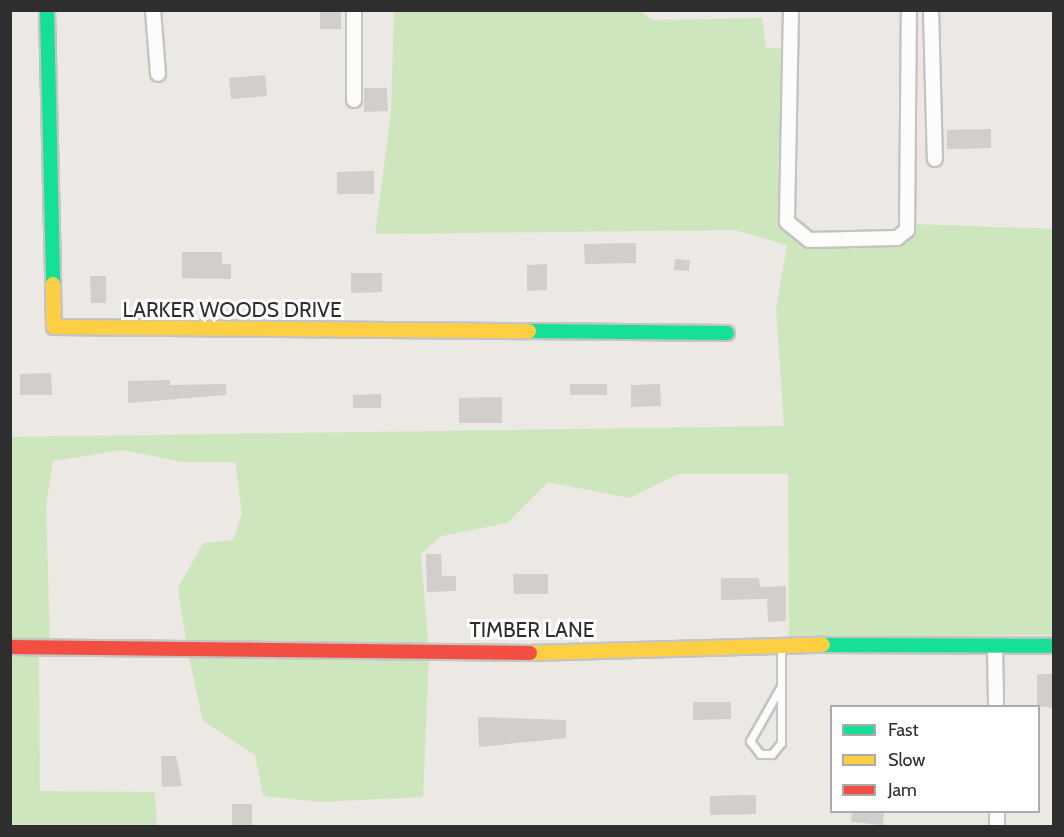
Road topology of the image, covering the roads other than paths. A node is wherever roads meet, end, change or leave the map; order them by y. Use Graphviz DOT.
graph roads {
  1 [pos="47,10"];
  2 [pos="153,10"];
  3 [pos="354,10"];
  4 [pos="791,10"];
  5 [pos="909,10"];
  6 [pos="932,10"];
  7 [pos="158,74"];
  8 [pos="354,100"];
  9 [pos="935,159"];
  10 [pos="727,333"];
  11 [pos="781,646"];
  12 [pos="995,646"];
  13 [pos="1053,646"];
  14 [pos="10,647"];
  15 [pos="780,688"];
  16 [pos="996,705"];
  1 -- 10 [label="street, LARKER WOODS DRIVE"];
  2 -- 7 [label="street"];
  3 -- 8 [label="street"];
  4 -- 5 [label="street"];
  6 -- 9 [label="street"];
  11 -- 12 [label="street, TIMBER LANE"];
  11 -- 14 [label="street, TIMBER LANE"];
  11 -- 15 [label="lane"];
  12 -- 13 [label="street, TIMBER LANE"];
  12 -- 16 [label="street"];
  15 -- 15 [label="lane"];
}
